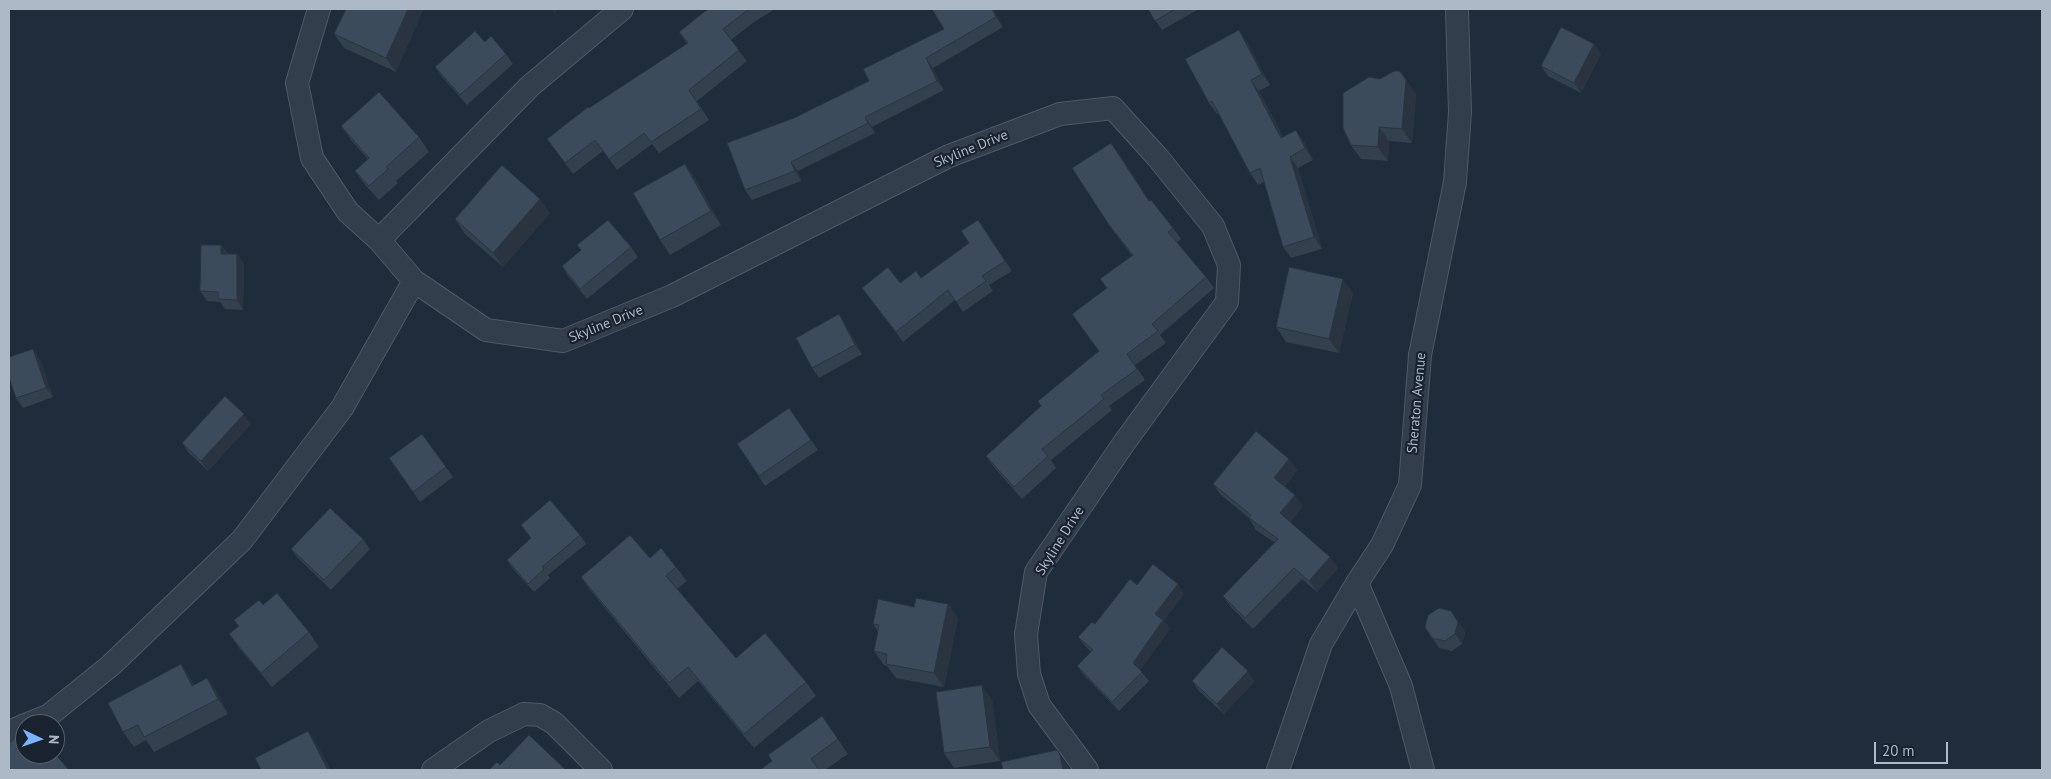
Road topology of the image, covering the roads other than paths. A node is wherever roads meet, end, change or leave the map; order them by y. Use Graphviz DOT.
graph roads {
  1 [pos="319,9"];
  2 [pos="622,9"];
  3 [pos="1457,9"];
  4 [pos="379,240"];
  5 [pos="414,281"];
  6 [pos="1357,583"];
  7 [pos="50,714"];
  8 [pos="433,770"];
  9 [pos="601,770"];
  10 [pos="1087,770"];
  11 [pos="1278,770"];
  12 [pos="1423,770"];
  1 -- 4 [label="street, Skyline Drive"];
  2 -- 4 [label="street"];
  3 -- 6 [label="street, Sheraton Avenue"];
  4 -- 5 [label="street, Skyline Drive"];
  5 -- 7 [label="street"];
  5 -- 10 [label="street, Skyline Drive"];
  6 -- 11 [label="street, Sheraton Avenue"];
  6 -- 12 [label="street"];
  8 -- 9 [label="street"];
}
